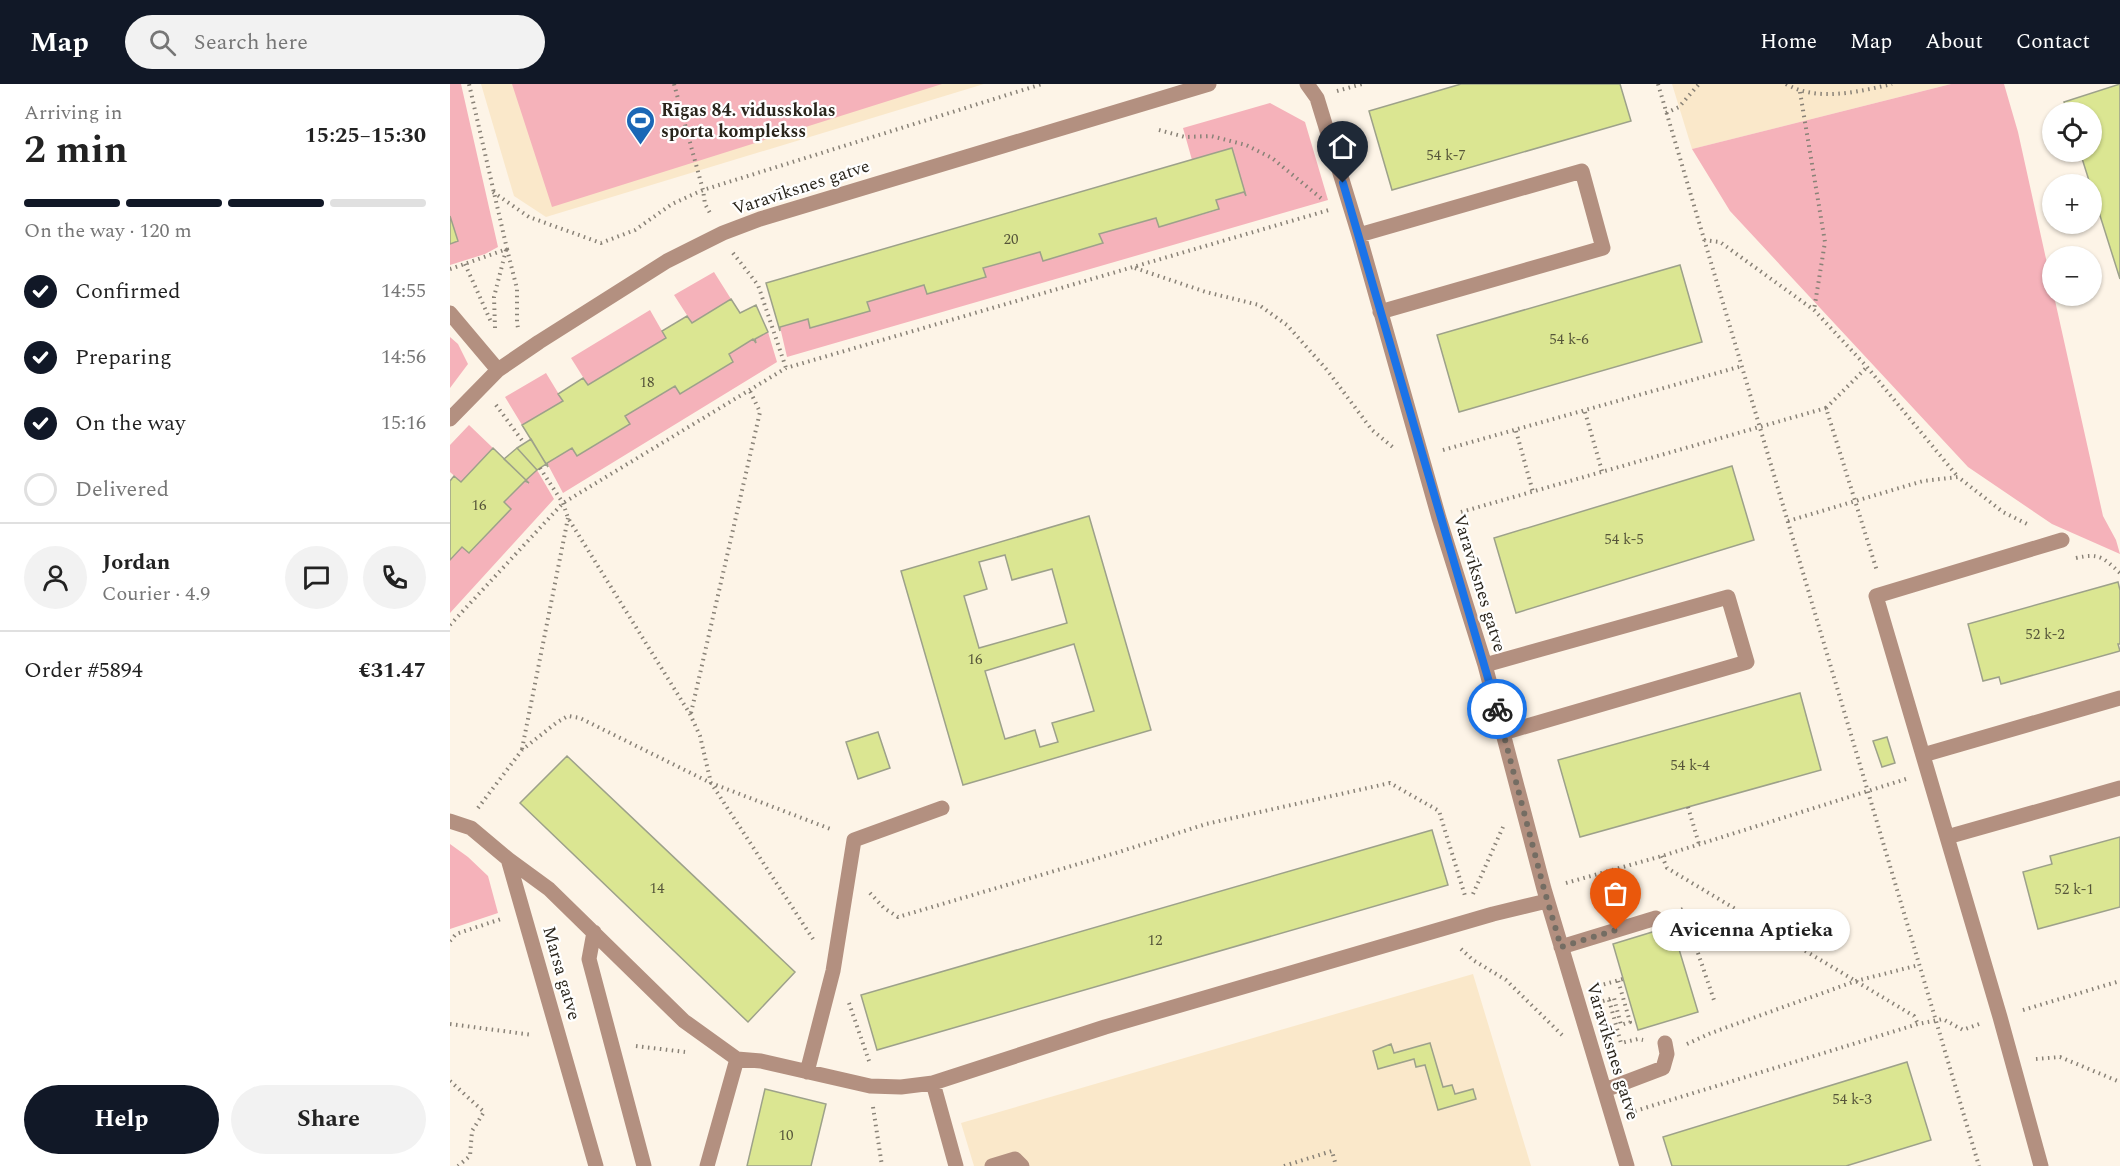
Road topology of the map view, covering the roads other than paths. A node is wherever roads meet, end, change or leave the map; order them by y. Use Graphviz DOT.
graph roads {
  1 [pos="1209,84"];
  2 [pos="1307,84"];
  3 [pos="1359,235"];
  4 [pos="1380,312"];
  5 [pos="450,313"];
  6 [pos="498,370"];
  7 [pos="450,418"];
  8 [pos="2062,540"];
  9 [pos="1485,665"];
  10 [pos="2120,698"];
  11 [pos="1503,733"];
  12 [pos="1923,755"];
  13 [pos="2120,788"];
  14 [pos="942,808"];
  15 [pos="450,821"];
  16 [pos="1947,837"];
  17 [pos="508,859"];
  18 [pos="1546,895"];
  19 [pos="1656,918"];
  20 [pos="594,932"];
  21 [pos="1561,947"];
  22 [pos="1666,1048"];
  23 [pos="737,1059"];
  24 [pos="807,1072"];
  25 [pos="933,1083"];
  26 [pos="1605,1090"];
  27 [pos="596,1166"];
  28 [pos="644,1166"];
  29 [pos="707,1166"];
  30 [pos="956,1166"];
  31 [pos="992,1166"];
  32 [pos="1022,1166"];
  33 [pos="1627,1166"];
  34 [pos="2041,1166"];
  1 -- 6 [label="street, Varavīksnes gatve"];
  2 -- 3 [label="street, Varavīksnes gatve"];
  3 -- 4 [label="street, Varavīksnes gatve"];
  3 -- 4 [label="street"];
  4 -- 9 [label="street, Varavīksnes gatve"];
  5 -- 6 [label="street"];
  6 -- 7 [label="street, Varavīksnes gatve"];
  8 -- 12 [label="street"];
  9 -- 11 [label="street, Varavīksnes gatve"];
  9 -- 11 [label="street"];
  10 -- 12 [label="street"];
  11 -- 18 [label="street, Varavīksnes gatve"];
  12 -- 16 [label="street"];
  13 -- 16 [label="street"];
  14 -- 24 [label="street"];
  15 -- 17 [label="street"];
  16 -- 34 [label="street"];
  17 -- 20 [label="street"];
  17 -- 27 [label="street, Marsa gatve"];
  18 -- 21 [label="street, Varavīksnes gatve"];
  18 -- 25 [label="street"];
  19 -- 21 [label="street"];
  20 -- 23 [label="street"];
  20 -- 28 [label="street"];
  21 -- 26 [label="street, Varavīksnes gatve"];
  22 -- 26 [label="street"];
  23 -- 24 [label="street"];
  23 -- 29 [label="street"];
  24 -- 25 [label="street"];
  25 -- 30 [label="street"];
  26 -- 33 [label="street, Varavīksnes gatve"];
  31 -- 32 [label="street"];
}
